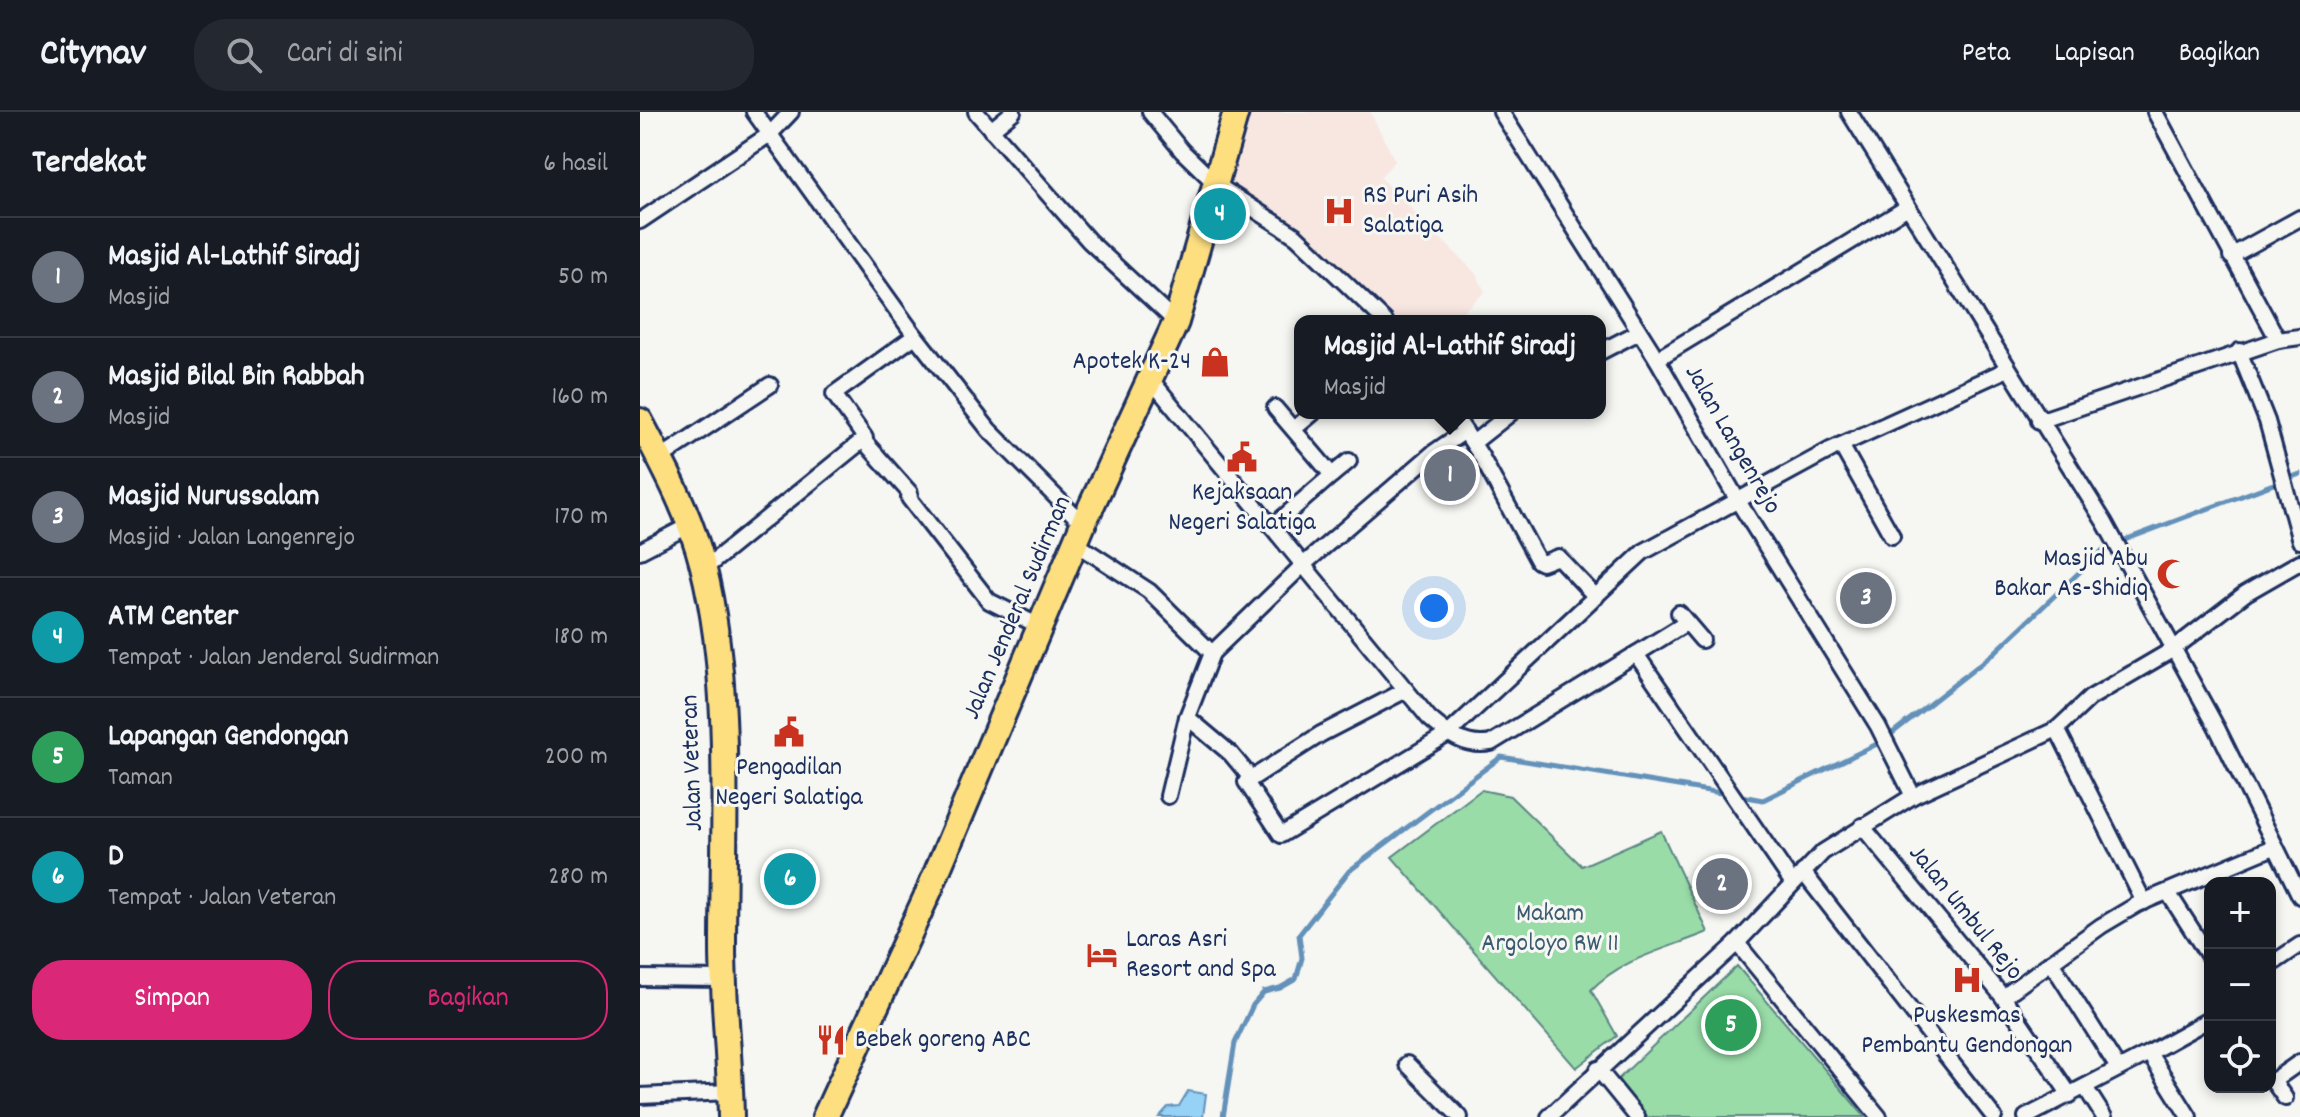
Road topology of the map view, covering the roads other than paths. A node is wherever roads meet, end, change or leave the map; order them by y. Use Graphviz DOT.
graph roads {
  1 [pos="754,112"];
  2 [pos="791,112"];
  3 [pos="976,112"];
  4 [pos="1013,112"];
  5 [pos="1150,112"];
  6 [pos="1236,112"];
  7 [pos="1501,112"];
  8 [pos="1849,112"];
  9 [pos="2155,112"];
  10 [pos="991,130"];
  11 [pos="770,134"];
  12 [pos="1217,185"];
  13 [pos="1908,207"];
  14 [pos="2300,218"];
  15 [pos="640,221"];
  16 [pos="2231,256"];
  17 [pos="1379,315"];
  18 [pos="1176,322"];
  19 [pos="1639,332"];
  20 [pos="915,336"];
  21 [pos="2300,337"];
  22 [pos="2278,340"];
  23 [pos="1606,349"];
  24 [pos="2239,351"];
  25 [pos="1657,359"];
  26 [pos="2008,369"];
  27 [pos="1152,381"];
  28 [pos="770,385"];
  29 [pos="1275,408"];
  30 [pos="1306,419"];
  31 [pos="1457,419"];
  32 [pos="1500,419"];
  33 [pos="640,421"];
  34 [pos="2039,421"];
  35 [pos="1294,429"];
  36 [pos="1469,437"];
  37 [pos="863,440"];
  38 [pos="1841,445"];
  39 [pos="660,458"];
  40 [pos="1349,461"];
  41 [pos="1332,475"];
  42 [pos="1738,501"];
  43 [pos="690,525"];
  44 [pos="1272,527"];
  45 [pos="1080,534"];
  46 [pos="1892,536"];
  47 [pos="2300,541"];
  48 [pos="640,551"];
  49 [pos="2300,562"];
  50 [pos="1303,565"];
  51 [pos="704,569"];
  52 [pos="1596,597"];
  53 [pos="1041,627"];
  54 [pos="1702,640"];
  55 [pos="2172,650"];
  56 [pos="1212,653"];
  57 [pos="1636,654"];
  58 [pos="1406,690"];
  59 [pos="1187,717"];
  60 [pos="2057,729"];
  61 [pos="1448,734"];
  62 [pos="1251,778"];
  63 [pos="1168,796"];
  64 [pos="1913,796"];
  65 [pos="1862,826"];
  66 [pos="2274,847"];
  67 [pos="1797,877"];
  68 [pos="2299,892"];
  69 [pos="2169,894"];
  70 [pos="2144,902"];
  71 [pos="1737,943"];
  72 [pos="2300,945"];
  73 [pos="2204,949"];
  74 [pos="2276,961"];
  75 [pos="2051,962"];
  76 [pos="640,978"];
  77 [pos="723,979"];
  78 [pos="2003,997"];
  79 [pos="2206,1021"];
  80 [pos="2149,1053"];
  81 [pos="2300,1062"];
  82 [pos="1407,1064"];
  83 [pos="2118,1068"];
  84 [pos="1598,1069"];
  85 [pos="2085,1087"];
  86 [pos="730,1092"];
  87 [pos="2070,1095"];
  88 [pos="640,1096"];
  89 [pos="2285,1098"];
  90 [pos="731,1117"];
  91 [pos="825,1117"];
  92 [pos="1460,1117"];
  93 [pos="1549,1117"];
  94 [pos="1637,1117"];
  95 [pos="1879,1117"];
  96 [pos="1994,1117"];
  97 [pos="2026,1117"];
  98 [pos="2104,1117"];
  99 [pos="2189,1117"];
  1 -- 11 [label="street"];
  2 -- 11 [label="street"];
  3 -- 10 [label="street"];
  4 -- 10 [label="street"];
  5 -- 12 [label="street"];
  6 -- 12 [label="main road, Jalan Jenderal Sudirman"];
  7 -- 19 [label="street, Jalan Langenrejo"];
  8 -- 13 [label="street"];
  9 -- 16 [label="street"];
  10 -- 18 [label="street"];
  11 -- 15 [label="street"];
  11 -- 20 [label="street"];
  12 -- 17 [label="street"];
  12 -- 18 [label="main road, Jalan Jenderal Sudirman"];
  13 -- 25 [label="street"];
  13 -- 26 [label="street"];
  14 -- 16 [label="street"];
  16 -- 22 [label="street"];
  18 -- 27 [label="main road, Jalan Jenderal Sudirman"];
  19 -- 23 [label="street"];
  19 -- 25 [label="street, Jalan Langenrejo"];
  20 -- 37 [label="street"];
  20 -- 45 [label="street"];
  21 -- 22 [label="street"];
  22 -- 24 [label="street"];
  24 -- 34 [label="street"];
  24 -- 47 [label="street"];
  25 -- 42 [label="street, Jalan Langenrejo"];
  26 -- 34 [label="street"];
  26 -- 38 [label="street"];
  27 -- 44 [label="street"];
  27 -- 45 [label="main road, Jalan Jenderal Sudirman"];
  28 -- 39 [label="street"];
  29 -- 35 [label="street"];
  30 -- 35 [label="street"];
  31 -- 36 [label="street"];
  32 -- 36 [label="street"];
  33 -- 39 [label="main road, Jalan Veteran"];
  34 -- 55 [label="street"];
  35 -- 41 [label="street"];
  36 -- 50 [label="street"];
  36 -- 52 [label="street"];
  37 -- 51 [label="street"];
  37 -- 53 [label="street"];
  38 -- 42 [label="street"];
  38 -- 46 [label="street"];
  39 -- 43 [label="main road, Jalan Veteran"];
  40 -- 41 [label="street"];
  41 -- 44 [label="street"];
  42 -- 52 [label="street"];
  42 -- 64 [label="street, Jalan Langenrejo"];
  43 -- 48 [label="street"];
  43 -- 51 [label="main road, Jalan Veteran"];
  44 -- 50 [label="street"];
  45 -- 53 [label="main road, Jalan Jenderal Sudirman"];
  45 -- 56 [label="street"];
  49 -- 55 [label="street"];
  50 -- 56 [label="street"];
  50 -- 58 [label="street"];
  51 -- 77 [label="main road, Jalan Veteran"];
  52 -- 61 [label="street"];
  53 -- 91 [label="main road, Jalan Jenderal Sudirman"];
  54 -- 57 [label="street"];
  55 -- 60 [label="street"];
  55 -- 66 [label="street"];
  56 -- 59 [label="street"];
  57 -- 61 [label="street"];
  57 -- 67 [label="street"];
  58 -- 61 [label="street"];
  58 -- 62 [label="street"];
  59 -- 62 [label="street"];
  59 -- 63 [label="street"];
  60 -- 64 [label="street"];
  60 -- 70 [label="street"];
  61 -- 62 [label="street"];
  64 -- 65 [label="street"];
  65 -- 67 [label="street"];
  65 -- 78 [label="street, Jalan Umbul Rejo"];
  66 -- 68 [label="street"];
  66 -- 69 [label="street"];
  67 -- 71 [label="street"];
  67 -- 96 [label="street"];
  69 -- 70 [label="street"];
  69 -- 73 [label="street"];
  70 -- 75 [label="street"];
  71 -- 84 [label="street"];
  71 -- 95 [label="street"];
  72 -- 74 [label="street"];
  75 -- 78 [label="street"];
  75 -- 83 [label="street"];
  76 -- 77 [label="street"];
  77 -- 86 [label="main road, Jalan Veteran"];
  78 -- 87 [label="street, Jalan Umbul Rejo"];
  79 -- 80 [label="street"];
  80 -- 83 [label="street"];
  80 -- 99 [label="street"];
  81 -- 89 [label="street"];
  82 -- 92 [label="street"];
  83 -- 85 [label="street"];
  84 -- 93 [label="street"];
  84 -- 94 [label="street"];
  85 -- 87 [label="street"];
  85 -- 98 [label="street"];
  86 -- 88 [label="street"];
  86 -- 90 [label="main road, Jalan Veteran"];
  87 -- 97 [label="street"];
}
